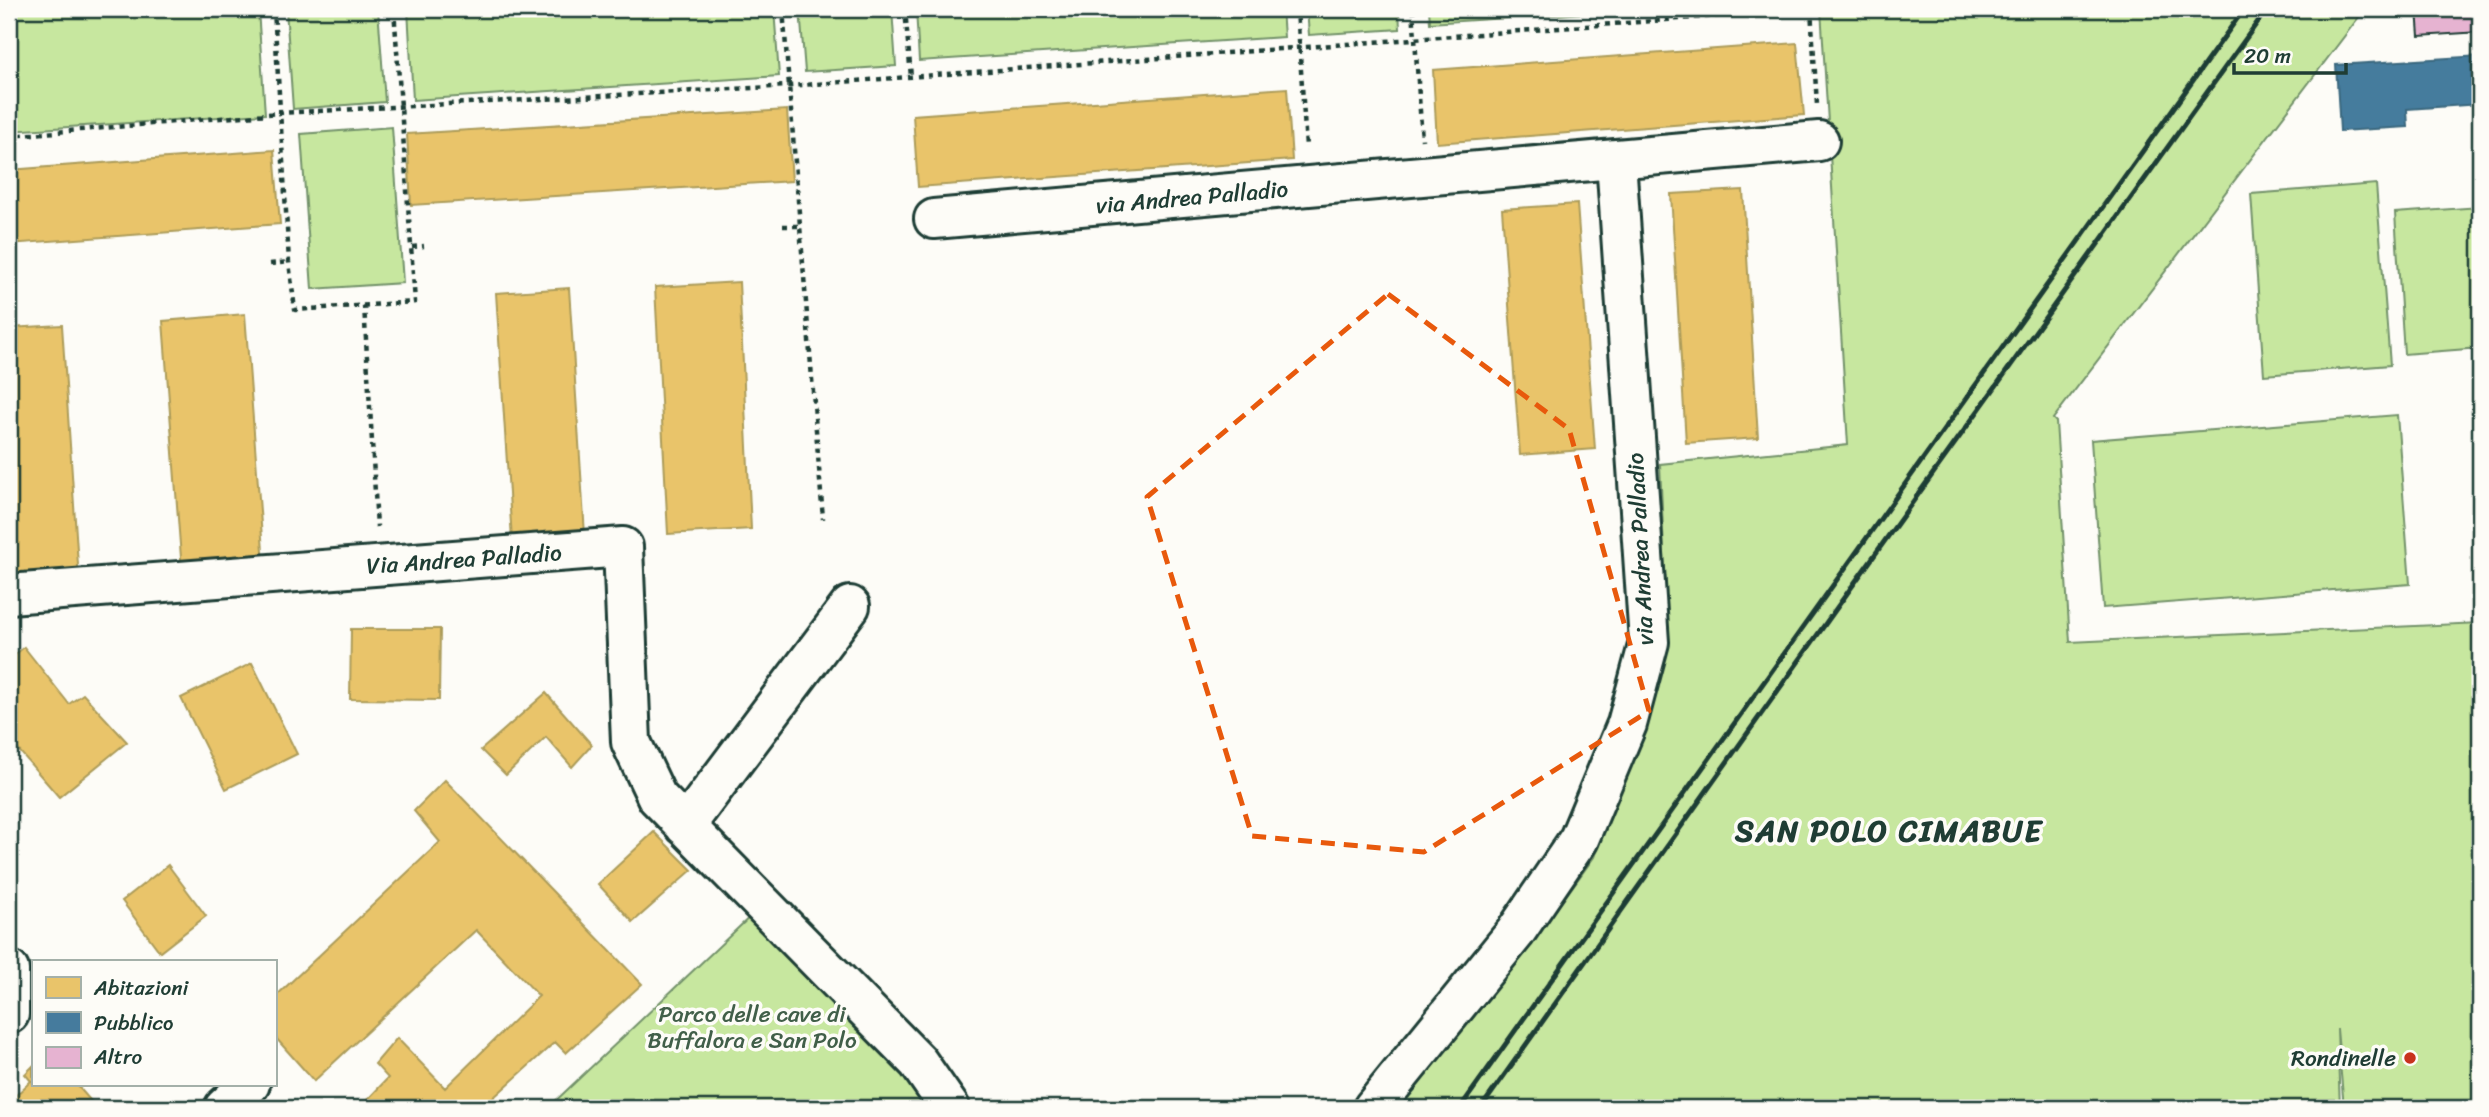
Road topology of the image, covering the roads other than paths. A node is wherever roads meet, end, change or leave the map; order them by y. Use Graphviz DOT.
graph roads {
  1 [pos="1819,141"];
  2 [pos="1616,160"];
  3 [pos="934,219"];
  4 [pos="9,594"];
  5 [pos="850,606"];
  6 [pos="685,826"];
  7 [pos="9,970"];
  8 [pos="9,1014"];
  9 [pos="248,1086"];
  10 [pos="224,1108"];
  11 [pos="950,1108"];
  12 [pos="1373,1108"];
  1 -- 2 [label="street, via Andrea Palladio"];
  2 -- 3 [label="street, via Andrea Palladio"];
  2 -- 12 [label="street, via Andrea Palladio"];
  4 -- 6 [label="street, Via Andrea Palladio"];
  5 -- 6 [label="street"];
  6 -- 11 [label="street, Via Andrea Palladio"];
  7 -- 8 [label="street"];
  9 -- 10 [label="street"];
}
